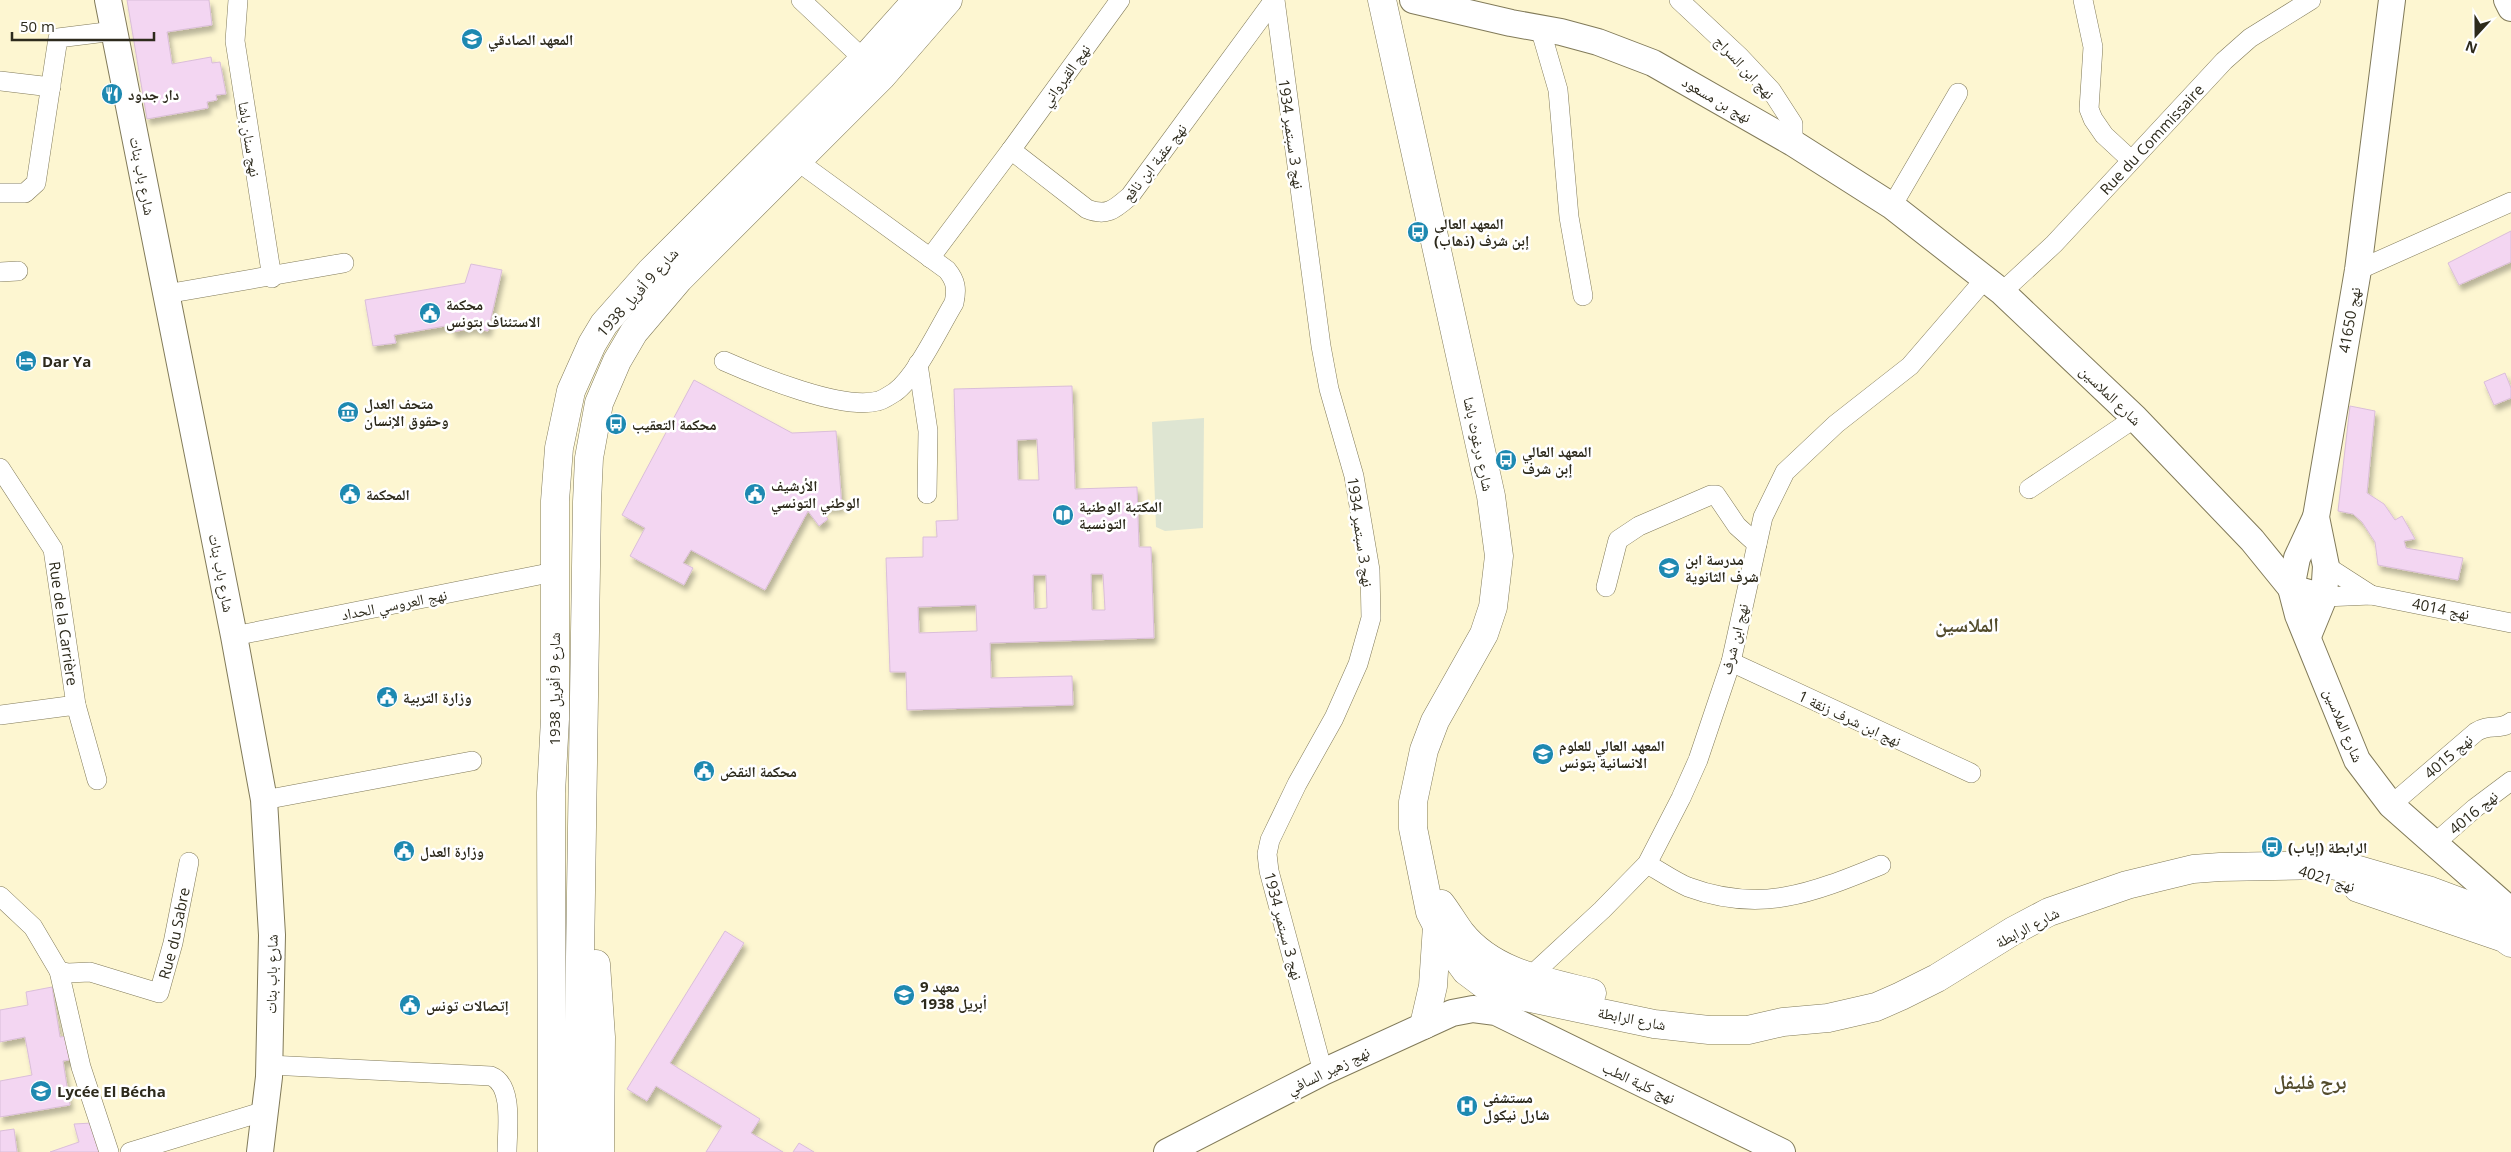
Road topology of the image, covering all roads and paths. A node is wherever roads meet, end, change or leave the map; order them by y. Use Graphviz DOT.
graph roads {
  1 [pos="108,0"];
  2 [pos="238,0"];
  3 [pos="801,0"];
  4 [pos="917,0"];
  5 [pos="948,0"];
  6 [pos="1120,0"];
  7 [pos="1274,0"];
  8 [pos="1382,0"];
  9 [pos="1413,0"];
  10 [pos="1679,0"];
  11 [pos="2083,0"];
  12 [pos="2311,0"];
  13 [pos="2392,0"];
  14 [pos="2507,0"];
  15 [pos="2511,8"];
  16 [pos="1540,28"];
  17 [pos="114,31"];
  18 [pos="873,68"];
  19 [pos="0,80"];
  20 [pos="51,86"];
  21 [pos="1958,93"];
  22 [pos="1793,143"];
  23 [pos="1010,150"];
  24 [pos="788,154"];
  25 [pos="2131,160"];
  26 [pos="0,193"];
  27 [pos="2511,202"];
  28 [pos="1892,206"];
  29 [pos="930,258"];
  30 [pos="344,263"];
  31 [pos="2358,270"];
  32 [pos="272,278"];
  33 [pos="1994,286"];
  34 [pos="166,294"];
  35 [pos="1583,296"];
  36 [pos="724,361"];
  37 [pos="918,364"];
  38 [pos="2136,418"];
  39 [pos="0,468"];
  40 [pos="2029,489"];
  41 [pos="927,494"];
  42 [pos="2316,517"];
  43 [pos="2252,540"];
  44 [pos="1757,544"];
  45 [pos="2297,558"];
  46 [pos="2326,566"];
  47 [pos="554,572"];
  48 [pos="1606,587"];
  49 [pos="2291,588"];
  50 [pos="2371,595"];
  51 [pos="2324,597"];
  52 [pos="2511,623"];
  53 [pos="234,636"];
  54 [pos="2308,636"];
  55 [pos="1730,662"];
  56 [pos="76,704"];
  57 [pos="0,715"];
  58 [pos="2511,722"];
  59 [pos="472,761"];
  60 [pos="1971,773"];
  61 [pos="97,780"];
  62 [pos="2511,780"];
  63 [pos="582,787"];
  64 [pos="551,793"];
  65 [pos="264,800"];
  66 [pos="2392,805"];
  67 [pos="2434,844"];
  68 [pos="189,862"];
  69 [pos="1648,864"];
  70 [pos="1881,865"];
  71 [pos="2282,865"];
  72 [pos="1424,878"];
  73 [pos="0,896"];
  74 [pos="2507,925"];
  75 [pos="1437,926"];
  76 [pos="59,971"];
  77 [pos="1512,995"];
  78 [pos="1424,1025"];
  79 [pos="269,1065"];
  80 [pos="1323,1072"];
  81 [pos="265,1111"];
  82 [pos="109,1152"];
  83 [pos="130,1152"];
  84 [pos="260,1152"];
  85 [pos="507,1152"];
  86 [pos="535,1152"];
  87 [pos="552,1152"];
  88 [pos="577,1152"];
  89 [pos="600,1152"];
  90 [pos="1166,1152"];
  91 [pos="1782,1152"];
  1 -- 17 [label="street, شارع باب بنات"];
  2 -- 32 [label="street, نهج سنان باشا"];
  3 -- 18 [label="street"];
  4 -- 18 [label="main road, شارع 9 أفريل 1938"];
  5 -- 18 [label="main road, شارع 9 أفريل 1938"];
  6 -- 23 [label="street, نهج القيرواني"];
  7 -- 23 [label="street, نهج عقبة ابن نافع"];
  7 -- 80 [label="street, نهج 3 سبتمبر 1934"];
  8 -- 72 [label="main road, شارع درغوث باشا"];
  9 -- 16 [label="street, نهج بن مسعود"];
  10 -- 22 [label="street, نهج ابن السراج"];
  11 -- 25 [label="street"];
  12 -- 25 [label="street, Rue du Commissaire"];
  13 -- 31 [label="street, نهج 41650"];
  14 -- 15 [label="street"];
  16 -- 22 [label="street, نهج بن مسعود"];
  16 -- 35 [label="street"];
  17 -- 20 [label="street"];
  17 -- 34 [label="street, شارع باب بنات"];
  18 -- 24 [label="main road, شارع 9 أفريل 1938"];
  19 -- 20 [label="street"];
  20 -- 26 [label="street"];
  21 -- 28 [label="street"];
  22 -- 28 [label="street, نهج بن مسعود"];
  23 -- 29 [label="street"];
  24 -- 29 [label="street"];
  24 -- 47 [label="main road, شارع 9 أفريل 1938"];
  24 -- 63 [label="main road, شارع 9 أفريل 1938"];
  25 -- 33 [label="street, Rue du Commissaire"];
  27 -- 31 [label="street"];
  28 -- 33 [label="street, نهج بن مسعود"];
  29 -- 37 [label="street"];
  30 -- 32 [label="street"];
  31 -- 42 [label="street, نهج 41650"];
  32 -- 34 [label="street"];
  33 -- 38 [label="street, شارع الملاسين"];
  33 -- 44 [label="street, نهج ابن شرف"];
  34 -- 53 [label="street, شارع باب بنات"];
  36 -- 37 [label="street"];
  37 -- 41 [label="street"];
  38 -- 40 [label="street"];
  38 -- 43 [label="street, شارع الملاسين"];
  39 -- 56 [label="street, Rue de la Carrière"];
  42 -- 45 [label="street, شارع الملاسين"];
  42 -- 46 [label="street, نهج 41650"];
  43 -- 45 [label="street, شارع الملاسين"];
  43 -- 49 [label="street, شارع الملاسين"];
  44 -- 48 [label="street"];
  44 -- 55 [label="street, نهج ابن شرف"];
  45 -- 46 [label="street, شارع الملاسين"];
  45 -- 49 [label="street, شارع الملاسين"];
  46 -- 50 [label="street, نهج 4014"];
  46 -- 51 [label="street, نهج 41650"];
  47 -- 53 [label="street, نهج العروسي الحداد"];
  47 -- 64 [label="main road, شارع 9 أفريل 1938"];
  49 -- 51 [label="street"];
  49 -- 54 [label="street, شارع الملاسين"];
  50 -- 51 [label="street, نهج 4014"];
  50 -- 52 [label="street, نهج 4014"];
  51 -- 54 [label="street, نهج 41650"];
  53 -- 65 [label="street, شارع باب بنات"];
  54 -- 66 [label="street, شارع الملاسين"];
  55 -- 60 [label="street, نهج ابن شرف زنقة 1"];
  55 -- 69 [label="street, نهج ابن شرف"];
  56 -- 57 [label="street, Rue de la Carrière"];
  56 -- 61 [label="street, Rue de la Carrière"];
  58 -- 66 [label="street, نهج 4015"];
  59 -- 65 [label="street"];
  62 -- 67 [label="street, نهج 4016"];
  63 -- 88 [label="main road, شارع 9 أفريل 1938"];
  63 -- 89 [label="main road, شارع 9 أفريل 1938"];
  64 -- 86 [label="main road, شارع 9 أفريل 1938"];
  64 -- 87 [label="main road, شارع 9 أفريل 1938"];
  65 -- 79 [label="street, شارع باب بنات"];
  66 -- 67 [label="street, شارع الملاسين"];
  67 -- 74 [label="street, شارع الملاسين"];
  68 -- 76 [label="street, Rue du Sabre"];
  69 -- 70 [label="street"];
  69 -- 77 [label="street, نهج ابن شرف"];
  71 -- 74 [label="main road, نهج 4021"];
  71 -- 77 [label="main road, شارع الرابطة"];
  72 -- 75 [label="main road, شارع درغوث باشا"];
  72 -- 77 [label="main road, شارع درغوث باشا"];
  73 -- 76 [label="street"];
  75 -- 77 [label="main road, شارع درغوث باشا"];
  75 -- 78 [label="main road"];
  76 -- 82 [label="street"];
  77 -- 78 [label="street, نهج زهير السافي"];
  77 -- 91 [label="street, نهج كلية الطب"];
  78 -- 80 [label="street, نهج زهير السافي"];
  79 -- 81 [label="street, شارع باب بنات"];
  79 -- 85 [label="street"];
  80 -- 90 [label="street, نهج زهير السافي"];
  81 -- 83 [label="street"];
  81 -- 84 [label="street, شارع باب بنات"];
}
